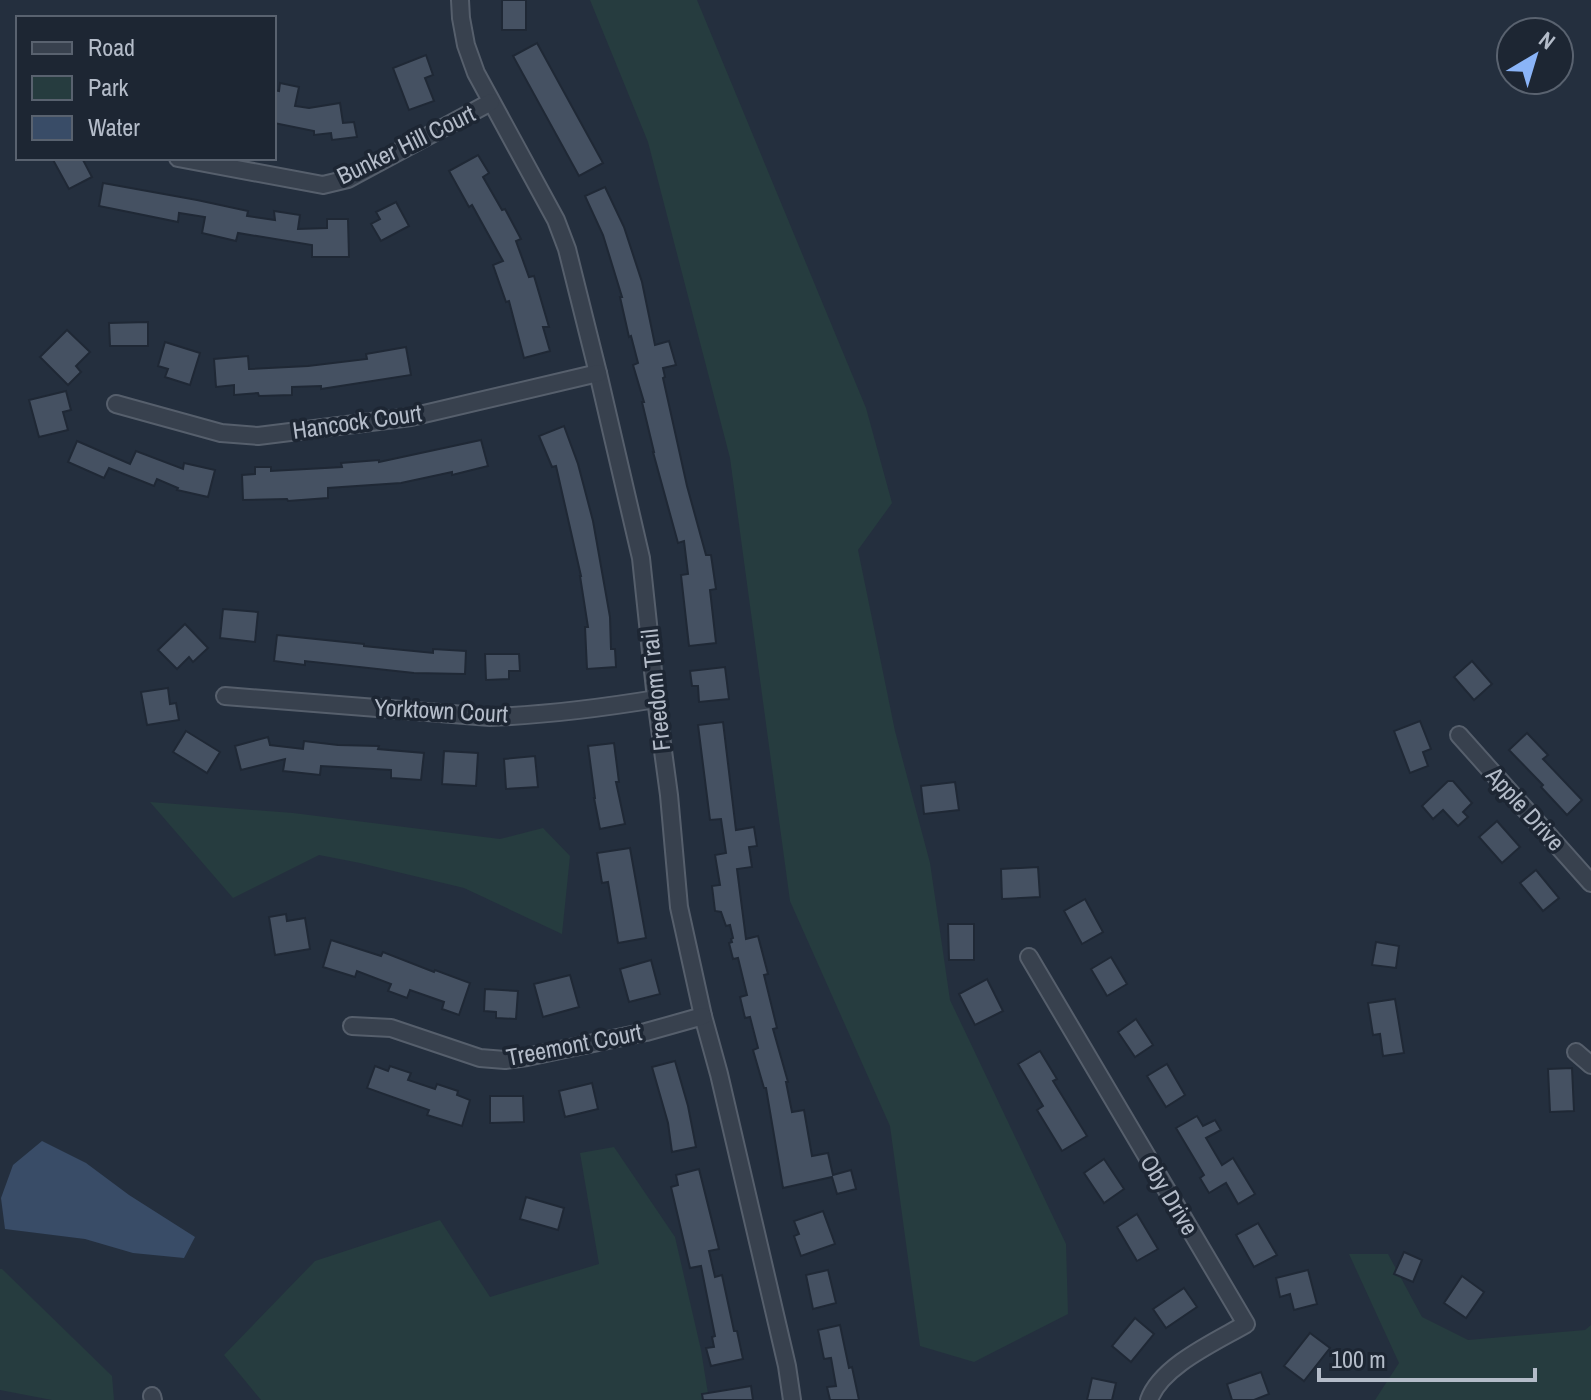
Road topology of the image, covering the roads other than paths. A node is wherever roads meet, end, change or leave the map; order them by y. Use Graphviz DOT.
graph roads {
  1 [pos="460,0"];
  2 [pos="491,102"];
  3 [pos="189,160"];
  4 [pos="598,373"];
  5 [pos="116,404"];
  6 [pos="225,696"];
  7 [pos="656,699"];
  8 [pos="1459,735"];
  9 [pos="1591,883"];
  10 [pos="1029,957"];
  11 [pos="703,1016"];
  12 [pos="352,1026"];
  13 [pos="1576,1052"];
  14 [pos="1591,1065"];
  15 [pos="792,1400"];
  16 [pos="1149,1400"];
  1 -- 2 [label="street, Freedom Trail"];
  2 -- 3 [label="street, Bunker Hill Court"];
  2 -- 4 [label="street, Freedom Trail"];
  4 -- 5 [label="street, Hancock Court"];
  4 -- 7 [label="street, Freedom Trail"];
  6 -- 7 [label="street, Yorktown Court"];
  7 -- 11 [label="street, Freedom Trail"];
  8 -- 9 [label="street, Apple Drive"];
  10 -- 16 [label="street, Oby Drive"];
  11 -- 12 [label="street, Treemont Court"];
  11 -- 15 [label="street, Freedom Trail"];
  13 -- 14 [label="street"];
}
